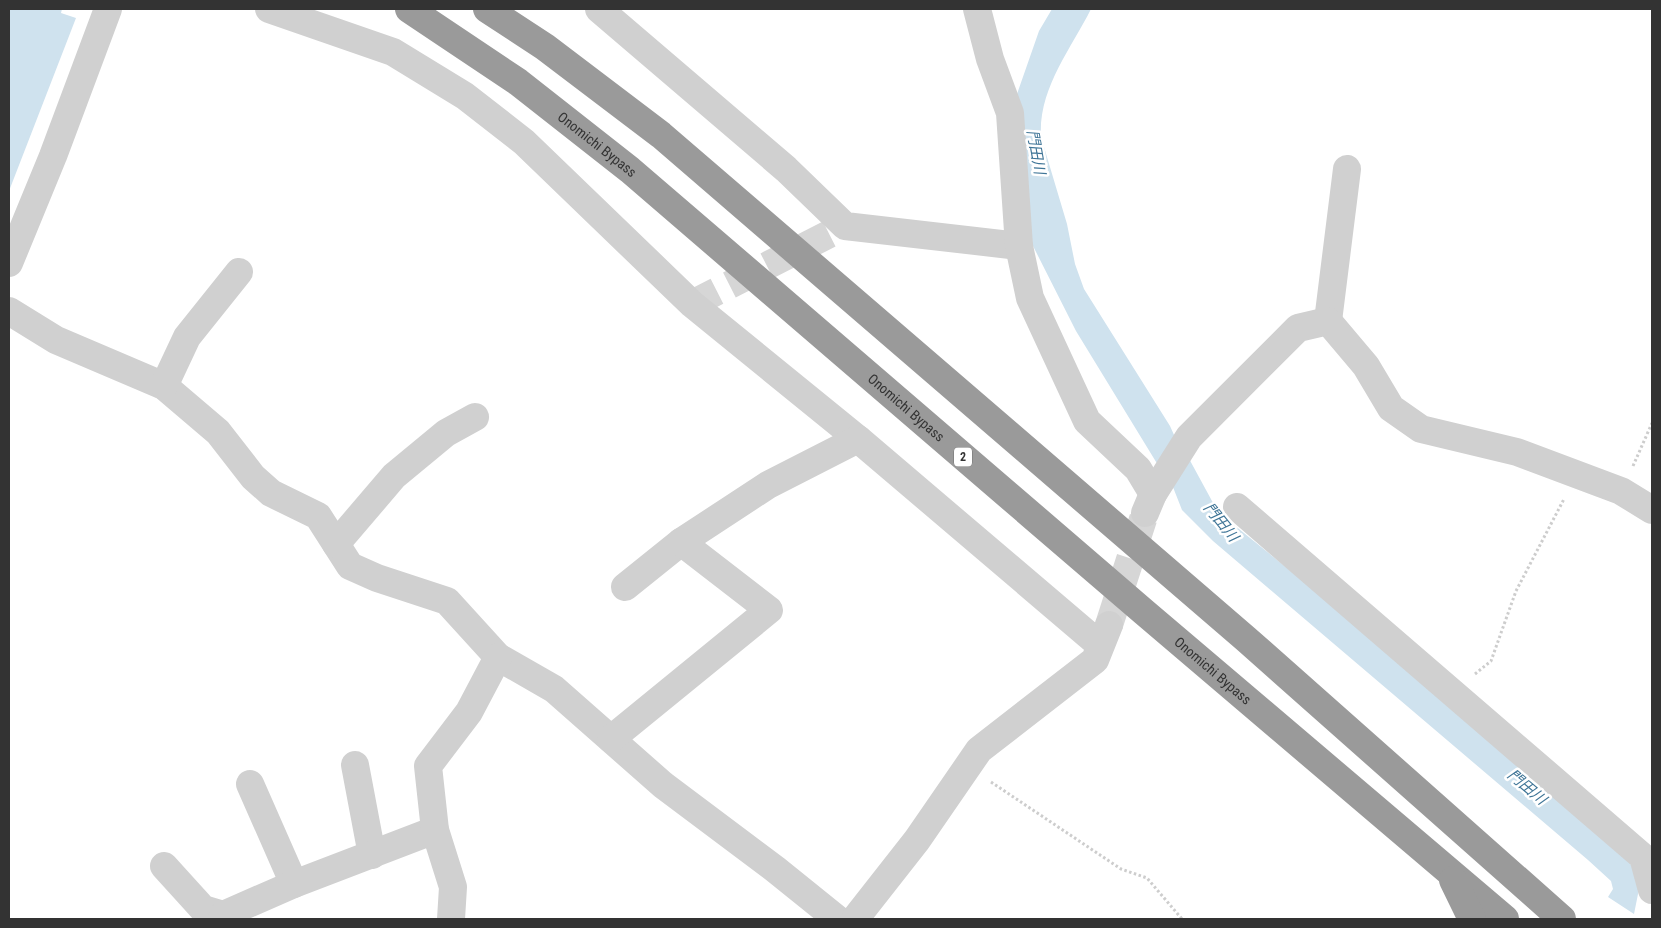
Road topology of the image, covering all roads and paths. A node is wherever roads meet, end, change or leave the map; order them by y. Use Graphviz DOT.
graph roads {
  1 [pos="108,9"];
  2 [pos="269,9"];
  3 [pos="409,9"];
  4 [pos="487,9"];
  5 [pos="599,9"];
  6 [pos="977,9"];
  7 [pos="311,16"];
  8 [pos="1347,169"];
  9 [pos="1019,246"];
  10 [pos="9,263"];
  11 [pos="239,272"];
  12 [pos="9,311"];
  13 [pos="1328,321"];
  14 [pos="164,386"];
  15 [pos="475,418"];
  16 [pos="1652,423"];
  17 [pos="858,439"];
  18 [pos="1578,475"];
  19 [pos="1621,491"];
  20 [pos="1237,507"];
  21 [pos="1652,510"];
  22 [pos="681,542"];
  23 [pos="336,544"];
  24 [pos="625,587"];
  25 [pos="498,657"];
  26 [pos="1447,688"];
  27 [pos="611,740"];
  28 [pos="355,765"];
  29 [pos="968,767"];
  30 [pos="250,784"];
  31 [pos="435,830"];
  32 [pos="1648,852"];
  33 [pos="372,855"];
  34 [pos="1491,858"];
  35 [pos="164,866"];
  36 [pos="1447,870"];
  37 [pos="294,884"];
  38 [pos="1652,890"];
  39 [pos="222,917"];
  40 [pos="451,919"];
  41 [pos="837,919"];
  42 [pos="855,919"];
  43 [pos="1182,919"];
  44 [pos="1472,919"];
  45 [pos="1505,919"];
  46 [pos="1562,919"];
  47 [pos="1574,919"];
  1 -- 10 [label="street"];
  2 -- 7 [label="street"];
  3 -- 36 [label="highway, Onomichi Bypass / 2"];
  4 -- 34 [label="highway"];
  5 -- 9 [label="street"];
  6 -- 9 [label="street"];
  7 -- 17 [label="street"];
  8 -- 13 [label="street"];
  9 -- 13 [label="street"];
  11 -- 14 [label="street"];
  12 -- 14 [label="street"];
  13 -- 18 [label="street"];
  14 -- 23 [label="street"];
  15 -- 23 [label="street"];
  16 -- 19 [label="path"];
  17 -- 22 [label="street"];
  17 -- 29 [label="street"];
  18 -- 19 [label="street"];
  18 -- 26 [label="path"];
  19 -- 21 [label="street"];
  20 -- 26 [label="street"];
  22 -- 24 [label="street"];
  22 -- 27 [label="street"];
  23 -- 25 [label="street"];
  25 -- 27 [label="street"];
  25 -- 31 [label="street"];
  26 -- 32 [label="street"];
  27 -- 41 [label="street"];
  28 -- 33 [label="street"];
  29 -- 42 [label="street"];
  29 -- 43 [label="path"];
  30 -- 37 [label="street"];
  31 -- 33 [label="street"];
  31 -- 40 [label="street"];
  32 -- 38 [label="street"];
  33 -- 37 [label="street"];
  34 -- 46 [label="highway"];
  34 -- 47 [label="highway"];
  35 -- 39 [label="street"];
  36 -- 44 [label="highway"];
  36 -- 45 [label="highway, Onomichi Bypass / 2"];
  37 -- 39 [label="street"];
}
